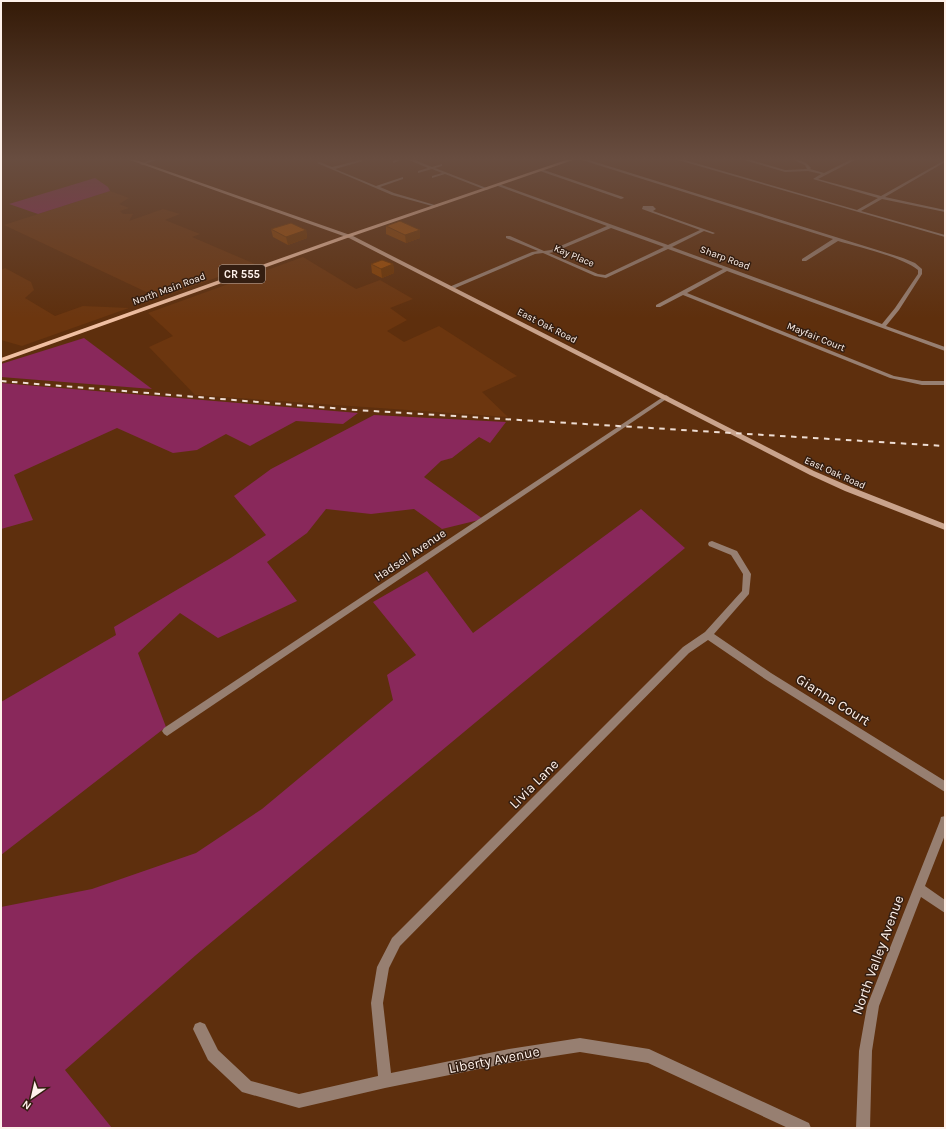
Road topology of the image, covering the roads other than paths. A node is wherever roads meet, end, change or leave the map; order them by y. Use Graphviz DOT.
graph roads {
  1 [pos="281,213"];
  2 [pos="416,213"];
  3 [pos="575,213"];
  4 [pos="655,213"];
  5 [pos="753,213"];
  6 [pos="864,213"];
  7 [pos="611,226"];
  8 [pos="703,230"];
  9 [pos="714,233"];
  10 [pos="348,236"];
  11 [pos="945,236"];
  12 [pos="508,237"];
  13 [pos="837,239"];
  14 [pos="668,247"];
  15 [pos="543,252"];
  16 [pos="804,260"];
  17 [pos="727,269"];
  18 [pos="451,288"];
  19 [pos="683,293"];
  20 [pos="658,306"];
  21 [pos="883,326"];
  22 [pos="945,349"];
  23 [pos="1,360"];
  24 [pos="945,383"];
  25 [pos="666,397"];
  26 [pos="945,527"];
  27 [pos="712,544"];
  28 [pos="708,635"];
  29 [pos="167,731"];
  30 [pos="945,787"];
  31 [pos="945,821"];
  32 [pos="918,888"];
  33 [pos="945,907"];
  34 [pos="200,1029"];
  35 [pos="385,1081"];
  36 [pos="804,1128"];
  37 [pos="863,1128"];
  1 -- 10 [label="street, East Oak Road"];
  2 -- 10 [label="main road, North Main Road / CR 555"];
  3 -- 7 [label="street, Sharp Road"];
  4 -- 8 [label="street"];
  5 -- 13 [label="street"];
  6 -- 11 [label="street"];
  7 -- 14 [label="street, Sharp Road"];
  7 -- 15 [label="street"];
  8 -- 9 [label="street"];
  8 -- 14 [label="street, Kay Place"];
  10 -- 18 [label="street, East Oak Road"];
  10 -- 23 [label="main road, North Main Road / CR 555"];
  12 -- 15 [label="street, Kay Place"];
  13 -- 16 [label="street"];
  13 -- 21 [label="street"];
  14 -- 15 [label="street, Kay Place"];
  14 -- 17 [label="street, Sharp Road"];
  15 -- 18 [label="street"];
  17 -- 19 [label="street"];
  17 -- 21 [label="street, Sharp Road"];
  18 -- 25 [label="street, East Oak Road"];
  19 -- 20 [label="street"];
  19 -- 24 [label="street, Mayfair Court"];
  21 -- 22 [label="street, Sharp Road"];
  25 -- 26 [label="street, East Oak Road"];
  25 -- 29 [label="street, Hadsell Avenue"];
  27 -- 28 [label="street, Livia Lane"];
  28 -- 30 [label="street, Gianna Court"];
  28 -- 35 [label="street, Livia Lane"];
  31 -- 32 [label="street, North Valley Avenue"];
  32 -- 33 [label="street"];
  32 -- 37 [label="street, North Valley Avenue"];
  34 -- 35 [label="street, Liberty Avenue"];
  35 -- 36 [label="street, Liberty Avenue"];
}
